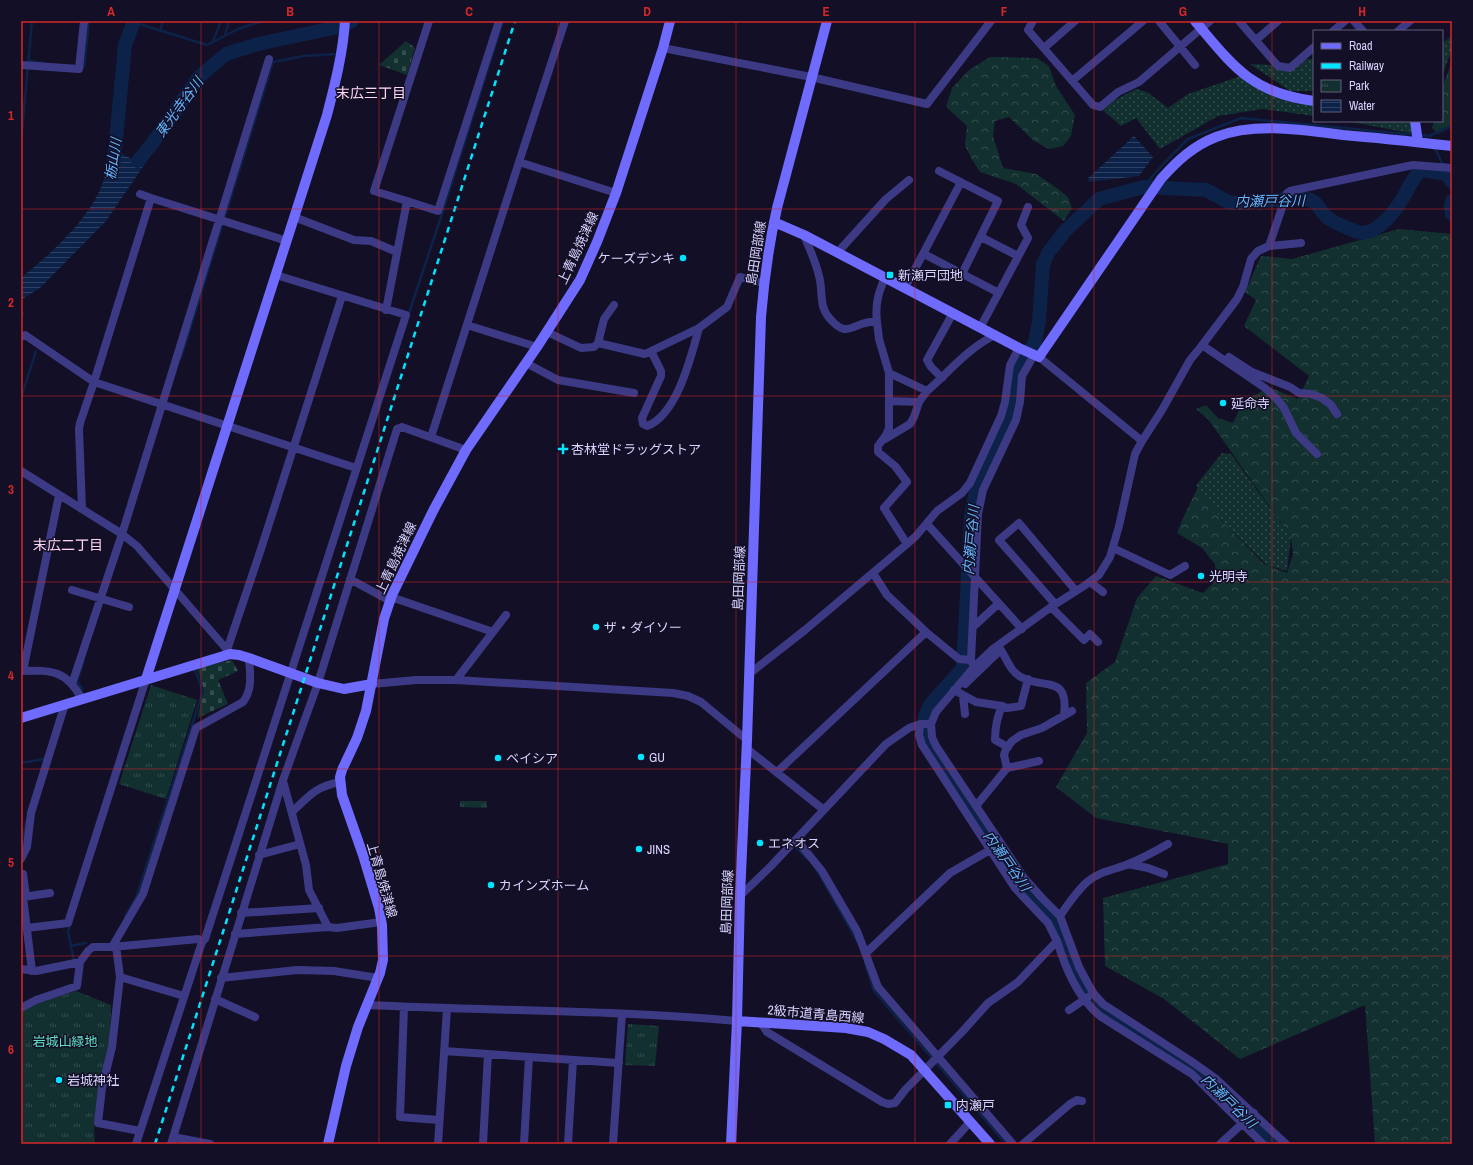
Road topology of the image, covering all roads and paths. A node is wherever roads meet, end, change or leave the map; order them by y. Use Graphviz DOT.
graph roads {
  1 [pos="84,21"];
  2 [pos="345,21"];
  3 [pos="429,21"];
  4 [pos="499,21"];
  5 [pos="565,21"];
  6 [pos="670,21"];
  7 [pos="827,21"];
  8 [pos="991,21"];
  9 [pos="1033,21"];
  10 [pos="1075,21"];
  11 [pos="1143,21"];
  12 [pos="1159,21"];
  13 [pos="1210,21"];
  14 [pos="1239,21"];
  15 [pos="1278,21"];
  16 [pos="1345,21"];
  17 [pos="1354,21"];
  18 [pos="1410,21"];
  19 [pos="1199,25"];
  20 [pos="1334,30"];
  21 [pos="1362,30"];
  22 [pos="1399,30"];
  23 [pos="1256,40"];
  24 [pos="1180,46"];
  25 [pos="663,48"];
  26 [pos="1044,48"];
  27 [pos="1313,48"];
  28 [pos="269,58"];
  29 [pos="21,64"];
  30 [pos="1196,65"];
  31 [pos="811,78"];
  32 [pos="1072,81"];
  33 [pos="1313,101"];
  34 [pos="1419,135"];
  35 [pos="1452,146"];
  36 [pos="519,162"];
  37 [pos="1448,168"];
  38 [pos="939,171"];
  39 [pos="909,180"];
  40 [pos="961,182"];
  41 [pos="616,193"];
  42 [pos="140,194"];
  43 [pos="151,198"];
  44 [pos="407,201"];
  45 [pos="1028,208"];
  46 [pos="294,217"];
  47 [pos="219,219"];
  48 [pos="774,222"];
  49 [pos="804,235"];
  50 [pos="981,237"];
  51 [pos="287,241"];
  52 [pos="1301,243"];
  53 [pos="1269,246"];
  54 [pos="397,252"];
  55 [pos="837,253"];
  56 [pos="924,254"];
  57 [pos="1018,256"];
  58 [pos="962,274"];
  59 [pos="276,275"];
  60 [pos="885,278"];
  61 [pos="764,283"];
  62 [pos="905,288"];
  63 [pos="999,293"];
  64 [pos="342,296"];
  65 [pos="614,305"];
  66 [pos="386,310"];
  67 [pos="953,313"];
  68 [pos="877,322"];
  69 [pos="467,325"];
  70 [pos="699,328"];
  71 [pos="980,328"];
  72 [pos="547,332"];
  73 [pos="995,335"];
  74 [pos="21,337"];
  75 [pos="598,343"];
  76 [pos="1204,344"];
  77 [pos="537,347"];
  78 [pos="1021,349"];
  79 [pos="651,351"];
  80 [pos="1036,356"];
  81 [pos="526,363"];
  82 [pos="889,373"];
  83 [pos="942,378"];
  84 [pos="94,382"];
  85 [pos="927,391"];
  86 [pos="634,393"];
  87 [pos="889,401"];
  88 [pos="919,402"];
  89 [pos="163,404"];
  90 [pos="1337,414"];
  91 [pos="227,425"];
  92 [pos="432,437"];
  93 [pos="1142,441"];
  94 [pos="880,442"];
  95 [pos="294,448"];
  96 [pos="466,450"];
  97 [pos="1318,454"];
  98 [pos="356,468"];
  99 [pos="21,471"];
  100 [pos="59,495"];
  101 [pos="82,510"];
  102 [pos="927,524"];
  103 [pos="125,536"];
  104 [pos="907,544"];
  105 [pos="1112,548"];
  106 [pos="1185,566"];
  107 [pos="873,573"];
  108 [pos="975,577"];
  109 [pos="350,579"];
  110 [pos="1090,582"];
  111 [pos="175,588"];
  112 [pos="72,590"];
  113 [pos="1076,591"];
  114 [pos="1103,592"];
  115 [pos="103,599"];
  116 [pos="391,599"];
  117 [pos="998,604"];
  118 [pos="1053,606"];
  119 [pos="130,607"];
  120 [pos="506,616"];
  121 [pos="973,627"];
  122 [pos="493,632"];
  123 [pos="926,632"];
  124 [pos="1018,632"];
  125 [pos="1098,642"];
  126 [pos="1001,650"];
  127 [pos="229,652"];
  128 [pos="250,658"];
  129 [pos="973,663"];
  130 [pos="22,671"];
  131 [pos="291,672"];
  132 [pos="749,674"];
  133 [pos="146,679"];
  134 [pos="1028,679"];
  135 [pos="456,680"];
  136 [pos="318,683"];
  137 [pos="72,684"];
  138 [pos="372,684"];
  139 [pos="958,693"];
  140 [pos="82,699"];
  141 [pos="65,704"];
  142 [pos="1002,706"];
  143 [pos="1072,710"];
  144 [pos="965,714"];
  145 [pos="1064,715"];
  146 [pos="21,718"];
  147 [pos="920,724"];
  148 [pos="931,724"];
  149 [pos="747,744"];
  150 [pos="1008,746"];
  151 [pos="1039,761"];
  152 [pos="1007,768"];
  153 [pos="777,772"];
  154 [pos="283,780"];
  155 [pos="340,782"];
  156 [pos="976,806"];
  157 [pos="824,810"];
  158 [pos="292,812"];
  159 [pos="988,825"];
  160 [pos="978,831"];
  161 [pos="796,839"];
  162 [pos="300,844"];
  163 [pos="1168,844"];
  164 [pos="990,850"];
  165 [pos="259,856"];
  166 [pos="21,859"];
  167 [pos="1128,864"];
  168 [pos="23,874"];
  169 [pos="1164,874"];
  170 [pos="50,893"];
  171 [pos="740,896"];
  172 [pos="23,897"];
  173 [pos="318,908"];
  174 [pos="241,913"];
  175 [pos="1059,915"];
  176 [pos="381,922"];
  177 [pos="1048,923"];
  178 [pos="328,927"];
  179 [pos="27,928"];
  180 [pos="235,934"];
  181 [pos="1057,941"];
  182 [pos="202,942"];
  183 [pos="114,947"];
  184 [pos="866,953"];
  185 [pos="80,962"];
  186 [pos="21,969"];
  187 [pos="32,971"];
  188 [pos="1081,971"];
  189 [pos="1070,976"];
  190 [pos="120,977"];
  191 [pos="221,978"];
  192 [pos="378,978"];
  193 [pos="1094,994"];
  194 [pos="184,996"];
  195 [pos="215,999"];
  196 [pos="1084,1000"];
  197 [pos="367,1005"];
  198 [pos="1107,1006"];
  199 [pos="404,1007"];
  200 [pos="21,1008"];
  201 [pos="447,1008"];
  202 [pos="1069,1010"];
  203 [pos="622,1014"];
  204 [pos="1100,1016"];
  205 [pos="255,1017"];
  206 [pos="737,1021"];
  207 [pos="761,1023"];
  208 [pos="444,1051"];
  209 [pos="488,1054"];
  210 [pos="529,1057"];
  211 [pos="938,1057"];
  212 [pos="573,1060"];
  213 [pos="619,1063"];
  214 [pos="925,1070"];
  215 [pos="1082,1101"];
  216 [pos="1254,1113"];
  217 [pos="440,1120"];
  218 [pos="970,1122"];
  219 [pos="1242,1124"];
  220 [pos="140,1131"];
  221 [pos="172,1140"];
  222 [pos="136,1144"];
  223 [pos="210,1144"];
  224 [pos="328,1144"];
  225 [pos="438,1144"];
  226 [pos="482,1144"];
  227 [pos="524,1144"];
  228 [pos="568,1144"];
  229 [pos="613,1144"];
  230 [pos="731,1144"];
  231 [pos="950,1144"];
  232 [pos="990,1144"];
  233 [pos="1013,1144"];
  234 [pos="1023,1144"];
  235 [pos="1220,1144"];
  236 [pos="1263,1144"];
  237 [pos="1286,1144"];
  1 -- 29 [label="street"];
  2 -- 46 [label="main road"];
  3 -- 44 [label="street"];
  4 -- 44 [label="street"];
  5 -- 36 [label="street"];
  6 -- 25 [label="main road, 上青島焼津線"];
  7 -- 31 [label="main road, 島田岡部線"];
  8 -- 31 [label="street"];
  9 -- 26 [label="street"];
  10 -- 26 [label="street"];
  11 -- 32 [label="street"];
  12 -- 24 [label="street"];
  13 -- 19 [label="street"];
  14 -- 23 [label="street"];
  15 -- 23 [label="street"];
  16 -- 20 [label="street"];
  17 -- 21 [label="street"];
  18 -- 22 [label="street"];
  19 -- 24 [label="street"];
  19 -- 33 [label="main road"];
  23 -- 27 [label="street"];
  24 -- 30 [label="street"];
  24 -- 32 [label="street"];
  25 -- 31 [label="street"];
  25 -- 41 [label="main road, 上青島焼津線"];
  26 -- 32 [label="street"];
  28 -- 47 [label="street"];
  31 -- 48 [label="main road, 島田岡部線"];
  34 -- 35 [label="main road"];
  34 -- 80 [label="main road"];
  36 -- 41 [label="street"];
  36 -- 69 [label="street"];
  37 -- 53 [label="street"];
  38 -- 40 [label="street"];
  39 -- 55 [label="street"];
  40 -- 50 [label="street"];
  40 -- 56 [label="street"];
  41 -- 72 [label="main road, 上青島焼津線"];
  42 -- 43 [label="street"];
  43 -- 47 [label="street"];
  43 -- 84 [label="street"];
  44 -- 54 [label="street"];
  45 -- 57 [label="street"];
  46 -- 51 [label="main road"];
  46 -- 54 [label="street"];
  47 -- 51 [label="street"];
  47 -- 89 [label="street"];
  48 -- 49 [label="main road"];
  48 -- 61 [label="main road, 島田岡部線"];
  49 -- 55 [label="main road"];
  49 -- 68 [label="street"];
  50 -- 57 [label="street"];
  50 -- 58 [label="street"];
  51 -- 59 [label="main road"];
  52 -- 53 [label="street"];
  53 -- 76 [label="street"];
  54 -- 66 [label="street"];
  55 -- 60 [label="main road"];
  56 -- 58 [label="street"];
  56 -- 62 [label="street"];
  57 -- 63 [label="street"];
  58 -- 63 [label="street"];
  59 -- 64 [label="street"];
  59 -- 91 [label="main road"];
  60 -- 62 [label="main road"];
  60 -- 68 [label="street"];
  61 -- 70 [label="street"];
  61 -- 132 [label="main road, 島田岡部線"];
  62 -- 67 [label="main road"];
  63 -- 71 [label="street"];
  64 -- 66 [label="street"];
  64 -- 95 [label="street"];
  65 -- 75 [label="street"];
  66 -- 98 [label="street"];
  67 -- 71 [label="main road"];
  67 -- 83 [label="street"];
  68 -- 82 [label="street"];
  69 -- 77 [label="street"];
  69 -- 92 [label="street"];
  70 -- 79 [label="street"];
  70 -- 79 [label="street"];
  71 -- 73 [label="main road"];
  72 -- 75 [label="street"];
  72 -- 77 [label="main road, 上青島焼津線"];
  73 -- 78 [label="main road"];
  73 -- 83 [label="street"];
  74 -- 84 [label="street"];
  75 -- 79 [label="street"];
  76 -- 90 [label="street"];
  76 -- 93 [label="street"];
  76 -- 97 [label="street"];
  77 -- 81 [label="main road, 上青島焼津線"];
  78 -- 80 [label="main road"];
  78 -- 102 [label="street"];
  80 -- 93 [label="street"];
  80 -- 108 [label="street"];
  81 -- 86 [label="street"];
  81 -- 96 [label="main road, 上青島焼津線"];
  82 -- 85 [label="street"];
  82 -- 87 [label="street"];
  83 -- 85 [label="street"];
  84 -- 89 [label="street"];
  84 -- 101 [label="street"];
  85 -- 88 [label="street"];
  87 -- 88 [label="street"];
  87 -- 94 [label="street"];
  88 -- 94 [label="street"];
  89 -- 91 [label="street"];
  89 -- 103 [label="street"];
  91 -- 95 [label="street"];
  91 -- 111 [label="main road"];
  92 -- 96 [label="street"];
  92 -- 109 [label="street"];
  93 -- 105 [label="street"];
  94 -- 104 [label="street"];
  95 -- 98 [label="street"];
  95 -- 127 [label="street"];
  96 -- 116 [label="main road, 上青島焼津線"];
  98 -- 131 [label="street"];
  99 -- 100 [label="street"];
  100 -- 101 [label="street"];
  100 -- 130 [label="street"];
  101 -- 103 [label="street"];
  102 -- 104 [label="street"];
  102 -- 108 [label="street"];
  103 -- 111 [label="street"];
  103 -- 115 [label="street"];
  104 -- 107 [label="street"];
  105 -- 106 [label="street"];
  105 -- 110 [label="street"];
  107 -- 123 [label="street"];
  107 -- 132 [label="street"];
  108 -- 117 [label="street"];
  108 -- 121 [label="street"];
  109 -- 116 [label="street"];
  109 -- 136 [label="street"];
  110 -- 113 [label="street"];
  110 -- 114 [label="street"];
  111 -- 127 [label="street"];
  111 -- 133 [label="main road"];
  112 -- 115 [label="street"];
  113 -- 118 [label="street"];
  113 -- 118 [label="street"];
  115 -- 119 [label="street"];
  115 -- 137 [label="street"];
  116 -- 122 [label="street"];
  116 -- 138 [label="main road, 上青島焼津線"];
  117 -- 121 [label="street"];
  117 -- 124 [label="street"];
  118 -- 124 [label="street"];
  118 -- 125 [label="street"];
  120 -- 122 [label="street"];
  121 -- 129 [label="street"];
  122 -- 135 [label="street"];
  123 -- 129 [label="street"];
  123 -- 153 [label="street"];
  124 -- 126 [label="street"];
  124 -- 129 [label="street"];
  126 -- 134 [label="street"];
  126 -- 139 [label="street"];
  127 -- 128 [label="main road"];
  127 -- 133 [label="main road"];
  128 -- 131 [label="main road"];
  128 -- 183 [label="street"];
  129 -- 139 [label="street"];
  130 -- 137 [label="street"];
  131 -- 136 [label="main road"];
  131 -- 182 [label="street"];
  132 -- 149 [label="main road, 島田岡部線"];
  133 -- 140 [label="main road"];
  133 -- 179 [label="street"];
  134 -- 142 [label="street"];
  134 -- 145 [label="street"];
  135 -- 138 [label="street"];
  135 -- 149 [label="street"];
  136 -- 138 [label="main road"];
  136 -- 154 [label="street"];
  137 -- 140 [label="street"];
  138 -- 155 [label="main road, 上青島焼津線"];
  139 -- 142 [label="street"];
  139 -- 144 [label="street"];
  139 -- 148 [label="street"];
  140 -- 141 [label="main road"];
  141 -- 146 [label="main road"];
  141 -- 166 [label="street"];
  142 -- 150 [label="street"];
  143 -- 145 [label="street"];
  145 -- 150 [label="street"];
  147 -- 148 [label="street"];
  147 -- 157 [label="street"];
  147 -- 160 [label="street"];
  148 -- 156 [label="street"];
  149 -- 153 [label="street"];
  149 -- 171 [label="main road, 島田岡部線"];
  150 -- 152 [label="street"];
  151 -- 152 [label="street"];
  152 -- 156 [label="street"];
  153 -- 157 [label="street"];
  154 -- 158 [label="street"];
  154 -- 165 [label="street"];
  155 -- 158 [label="street"];
  155 -- 176 [label="main road, 上青島焼津線"];
  156 -- 159 [label="street"];
  157 -- 161 [label="street"];
  158 -- 162 [label="street"];
  159 -- 160 [label="street"];
  159 -- 175 [label="street"];
  160 -- 164 [label="street"];
  161 -- 171 [label="street"];
  161 -- 184 [label="street"];
  162 -- 165 [label="street"];
  162 -- 173 [label="street"];
  163 -- 167 [label="street"];
  164 -- 177 [label="street"];
  164 -- 184 [label="street"];
  165 -- 174 [label="street"];
  167 -- 169 [label="street"];
  167 -- 175 [label="street"];
  168 -- 172 [label="street"];
  170 -- 172 [label="street"];
  171 -- 206 [label="main road, 島田岡部線"];
  172 -- 179 [label="street"];
  173 -- 174 [label="street"];
  173 -- 178 [label="street"];
  174 -- 180 [label="street"];
  175 -- 177 [label="street"];
  175 -- 188 [label="street"];
  176 -- 178 [label="street"];
  176 -- 192 [label="main road, 上青島焼津線"];
  177 -- 181 [label="street"];
  178 -- 180 [label="street"];
  179 -- 187 [label="street"];
  180 -- 191 [label="street"];
  181 -- 189 [label="street"];
  181 -- 211 [label="street"];
  182 -- 183 [label="street"];
  182 -- 194 [label="street"];
  183 -- 185 [label="street"];
  183 -- 190 [label="street"];
  184 -- 211 [label="street"];
  185 -- 187 [label="street"];
  185 -- 200 [label="street"];
  186 -- 187 [label="street"];
  188 -- 189 [label="street"];
  188 -- 193 [label="street"];
  189 -- 196 [label="street"];
  190 -- 194 [label="street"];
  190 -- 220 [label="street"];
  191 -- 192 [label="street"];
  191 -- 195 [label="street"];
  192 -- 197 [label="main road, 上青島焼津線"];
  193 -- 196 [label="street"];
  193 -- 198 [label="street"];
  194 -- 220 [label="street"];
  195 -- 205 [label="street"];
  195 -- 221 [label="street"];
  196 -- 202 [label="street"];
  196 -- 204 [label="street"];
  197 -- 199 [label="street"];
  197 -- 224 [label="main road, 上青島焼津線"];
  198 -- 204 [label="street"];
  198 -- 216 [label="street"];
  199 -- 201 [label="street"];
  199 -- 217 [label="street"];
  201 -- 203 [label="street"];
  201 -- 208 [label="street"];
  203 -- 206 [label="street"];
  203 -- 213 [label="street"];
  204 -- 219 [label="street"];
  206 -- 207 [label="main road, 2級市道青島西線"];
  206 -- 230 [label="main road, 島田岡部線"];
  207 -- 214 [label="main road, 2級市道青島西線"];
  207 -- 214 [label="street"];
  208 -- 209 [label="street"];
  208 -- 217 [label="street"];
  209 -- 210 [label="street"];
  209 -- 226 [label="street"];
  210 -- 212 [label="street"];
  210 -- 227 [label="street"];
  211 -- 214 [label="street"];
  211 -- 233 [label="street"];
  212 -- 213 [label="street"];
  212 -- 228 [label="street"];
  213 -- 229 [label="street"];
  214 -- 218 [label="main road, 2級市道青島西線"];
  215 -- 234 [label="street"];
  216 -- 219 [label="street"];
  216 -- 237 [label="street"];
  217 -- 225 [label="street"];
  218 -- 231 [label="street"];
  218 -- 232 [label="main road, 2級市道青島西線"];
  219 -- 235 [label="street"];
  219 -- 236 [label="street"];
  220 -- 222 [label="street"];
  221 -- 223 [label="street"];
}
